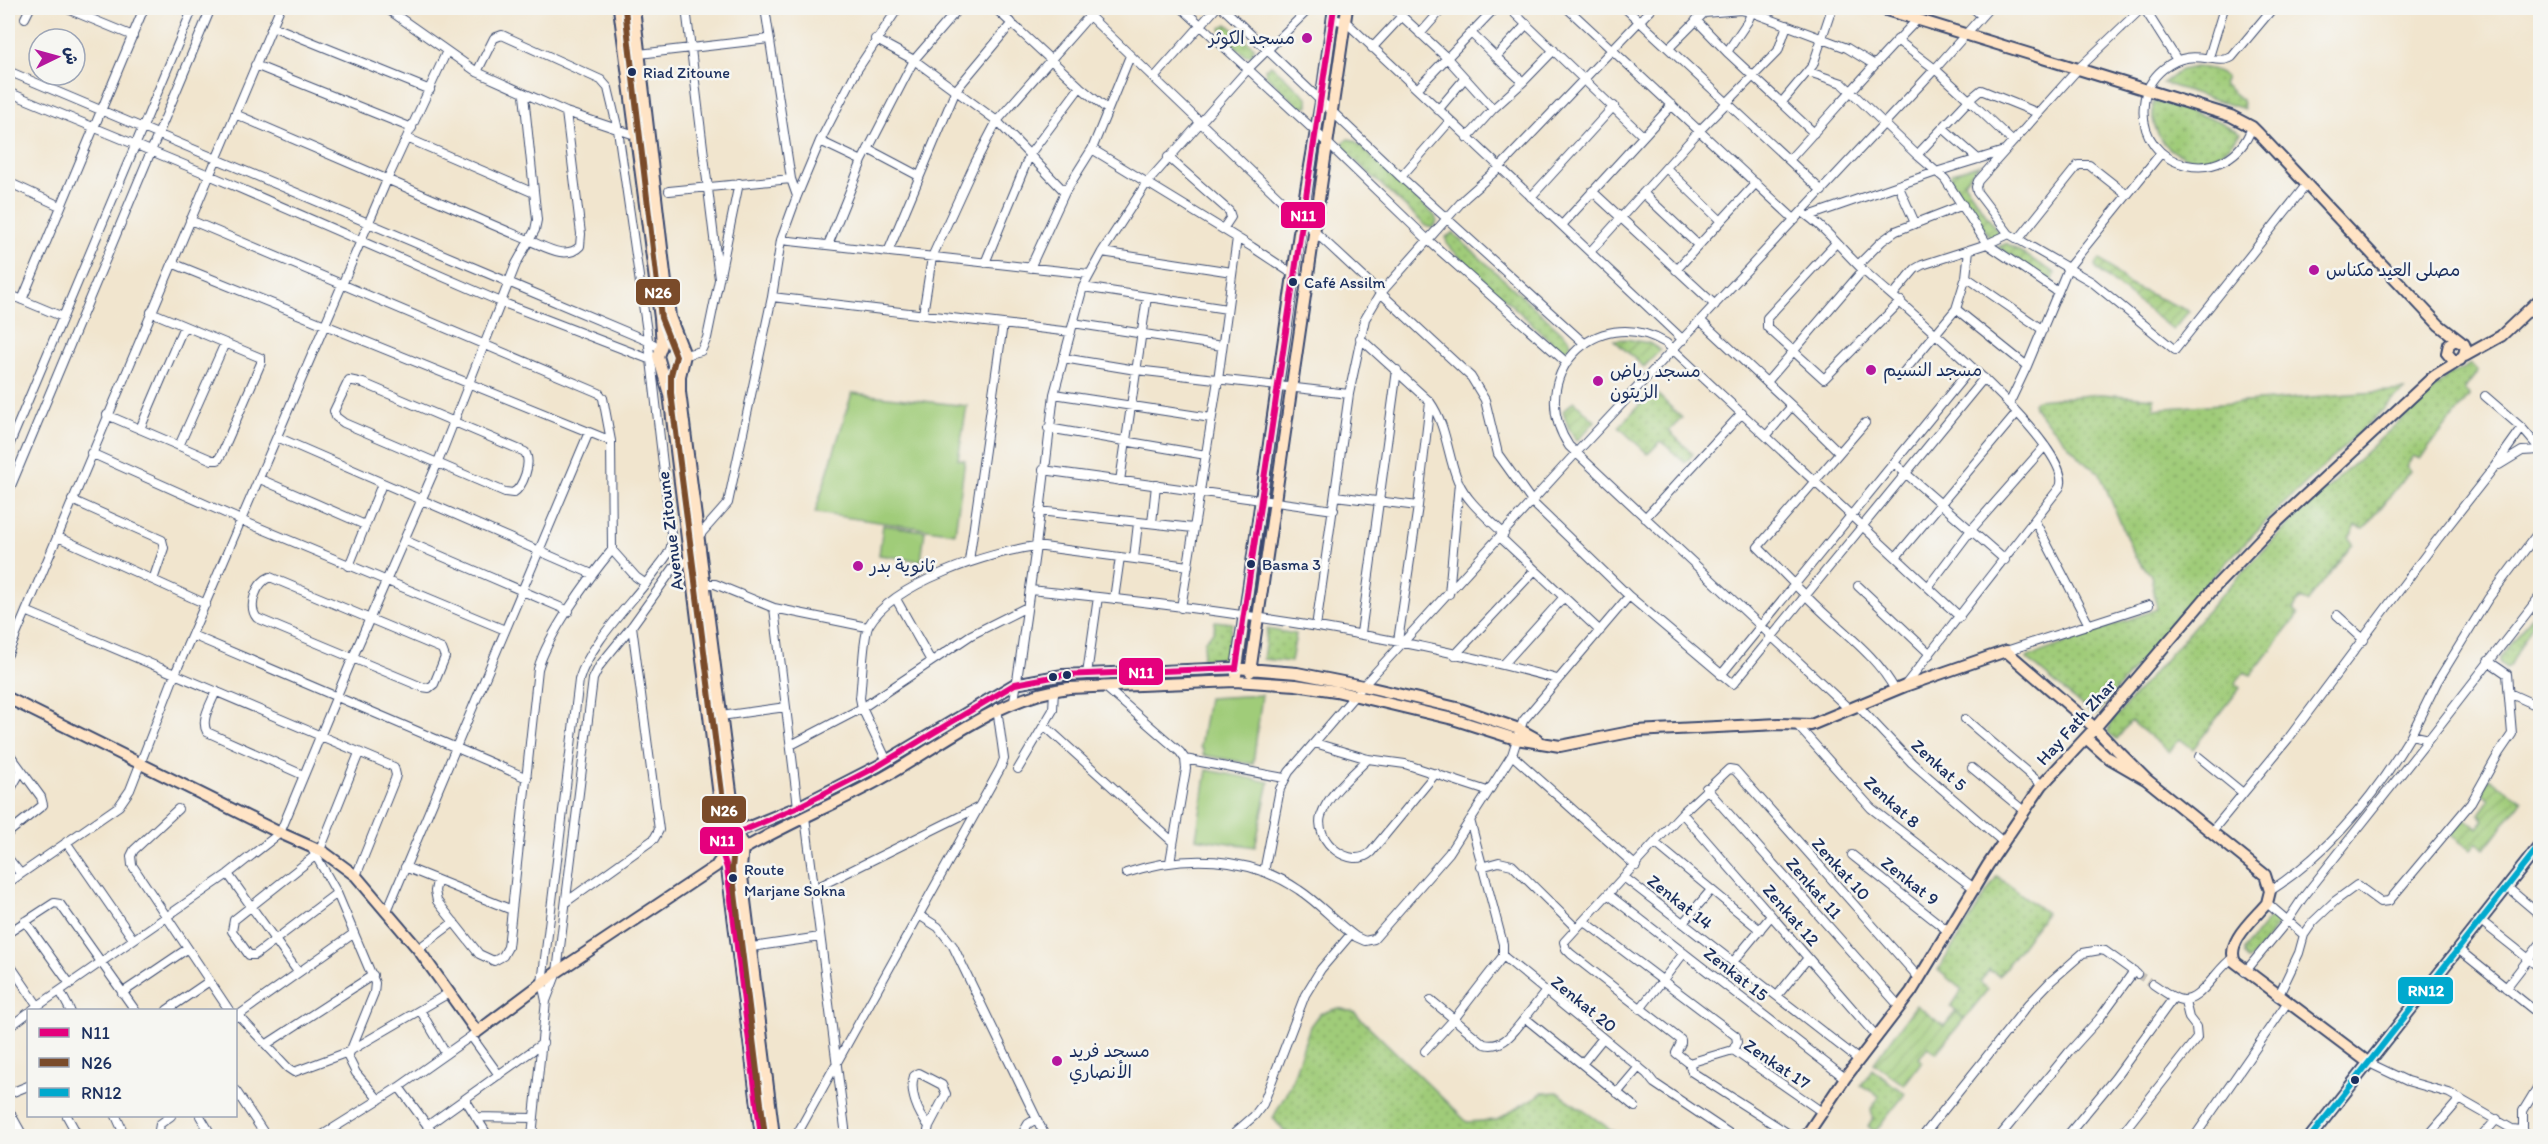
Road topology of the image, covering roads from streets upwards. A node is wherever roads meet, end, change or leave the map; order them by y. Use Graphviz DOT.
graph roads {
  1 [pos="30,8"];
  2 [pos="65,8"];
  3 [pos="144,8"];
  4 [pos="193,8"];
  5 [pos="211,8"];
  6 [pos="280,8"];
  7 [pos="386,8"];
  8 [pos="619,8"];
  9 [pos="634,8"];
  10 [pos="686,8"];
  11 [pos="765,8"];
  12 [pos="898,8"];
  13 [pos="958,8"];
  14 [pos="995,8"];
  15 [pos="1081,8"];
  16 [pos="1096,8"];
  17 [pos="1182,8"];
  18 [pos="1216,8"];
  19 [pos="1223,8"];
  20 [pos="1310,8"];
  21 [pos="1347,8"];
  22 [pos="1393,8"];
  23 [pos="1443,8"];
  24 [pos="1495,8"];
  25 [pos="1509,8"];
  26 [pos="1567,8"];
  27 [pos="1625,8"];
  28 [pos="1652,8"];
  29 [pos="1832,8"];
  30 [pos="1880,8"];
  31 [pos="1973,8"];
  32 [pos="1989,8"];
  33 [pos="2143,8"];
  34 [pos="2224,8"];
  35 [pos="2273,8"];
  36 [pos="1752,10"];
  37 [pos="1899,10"];
  38 [pos="1334,13"];
  39 [pos="1089,15"];
  40 [pos="1401,16"];
  41 [pos="1982,16"];
  42 [pos="25,18"];
  43 [pos="1696,20"];
  44 [pos="1917,20"];
  45 [pos="1346,22"];
  46 [pos="1639,22"];
  47 [pos="1012,23"];
  48 [pos="1527,24"];
  49 [pos="1786,25"];
  50 [pos="272,26"];
  51 [pos="1200,26"];
  52 [pos="1471,33"];
  53 [pos="1420,34"];
  54 [pos="1966,34"];
  55 [pos="133,36"];
  56 [pos="1822,38"];
  57 [pos="769,39"];
  58 [pos="875,39"];
  59 [pos="1897,40"];
  60 [pos="690,48"];
  61 [pos="1372,48"];
  62 [pos="1669,48"];
  63 [pos="1267,49"];
  64 [pos="1554,50"];
  65 [pos="1611,50"];
  66 [pos="446,52"];
  67 [pos="1727,52"];
  68 [pos="639,54"];
  69 [pos="1130,56"];
  70 [pos="1496,57"];
  71 [pos="2209,57"];
  72 [pos="1446,58"];
  73 [pos="1049,59"];
  74 [pos="914,60"];
  75 [pos="2177,60"];
  76 [pos="1873,64"];
  77 [pos="255,65"];
  78 [pos="1248,69"];
  79 [pos="1935,69"];
  80 [pos="2078,69"];
  81 [pos="8,70"];
  82 [pos="477,72"];
  83 [pos="1809,72"];
  84 [pos="1753,77"];
  85 [pos="1154,78"];
  86 [pos="1466,78"];
  87 [pos="1583,78"];
  88 [pos="1523,82"];
  89 [pos="1080,87"];
  90 [pos="1417,89"];
  91 [pos="2148,89"];
  92 [pos="430,90"];
  93 [pos="956,90"];
  94 [pos="8,92"];
  95 [pos="1852,92"];
  96 [pos="524,95"];
  97 [pos="1969,100"];
  98 [pos="1322,102"];
  99 [pos="1727,102"];
  100 [pos="1782,102"];
  101 [pos="1672,105"];
  102 [pos="1614,106"];
  103 [pos="1493,109"];
  104 [pos="103,110"];
  105 [pos="1108,110"];
  106 [pos="1438,110"];
  107 [pos="566,112"];
  108 [pos="1332,112"];
  109 [pos="2038,113"];
  110 [pos="235,114"];
  111 [pos="997,121"];
  112 [pos="1450,121"];
  113 [pos="1199,122"];
  114 [pos="1884,124"];
  115 [pos="142,127"];
  116 [pos="2252,127"];
  117 [pos="95,128"];
  118 [pos="412,128"];
  119 [pos="1943,128"];
  120 [pos="618,130"];
  121 [pos="1700,131"];
  122 [pos="1316,132"];
  123 [pos="1814,133"];
  124 [pos="158,135"];
  125 [pos="635,135"];
  126 [pos="1643,136"];
  127 [pos="407,138"];
  128 [pos="1467,138"];
  129 [pos="820,141"];
  130 [pos="2013,142"];
  131 [pos="134,144"];
  132 [pos="1328,144"];
  133 [pos="868,149"];
  134 [pos="1092,149"];
  135 [pos="151,151"];
  136 [pos="2004,152"];
  137 [pos="2161,153"];
  138 [pos="1030,154"];
  139 [pos="1917,155"];
  140 [pos="1168,157"];
  141 [pos="216,159"];
  142 [pos="1978,159"];
  143 [pos="1789,160"];
  144 [pos="862,161"];
  145 [pos="1500,167"];
  146 [pos="1665,168"];
  147 [pos="1936,172"];
  148 [pos="209,175"];
  149 [pos="919,176"];
  150 [pos="1401,177"];
  151 [pos="791,179"];
  152 [pos="387,180"];
  153 [pos="8,182"];
  154 [pos="739,183"];
  155 [pos="1756,183"];
  156 [pos="1146,184"];
  157 [pos="2307,184"];
  158 [pos="1898,185"];
  159 [pos="708,187"];
  160 [pos="669,191"];
  161 [pos="1592,191"];
  162 [pos="1822,191"];
  163 [pos="1065,192"];
  164 [pos="534,193"];
  165 [pos="1643,193"];
  166 [pos="2127,195"];
  167 [pos="797,196"];
  168 [pos="1531,197"];
  169 [pos="60,206"];
  170 [pos="1963,206"];
  171 [pos="1806,214"];
  172 [pos="1621,218"];
  173 [pos="1301,219"];
  174 [pos="1446,219"];
  175 [pos="190,220"];
  176 [pos="1795,220"];
  177 [pos="1721,221"];
  178 [pos="369,223"];
  179 [pos="1915,223"];
  180 [pos="1562,225"];
  181 [pos="1223,229"];
  182 [pos="1314,230"];
  183 [pos="2009,234"];
  184 [pos="1237,238"];
  185 [pos="528,240"];
  186 [pos="781,240"];
  187 [pos="1428,240"];
  188 [pos="2018,240"];
  189 [pos="360,243"];
  190 [pos="1836,243"];
  191 [pos="1987,244"];
  192 [pos="828,245"];
  193 [pos="1698,245"];
  194 [pos="1969,250"];
  195 [pos="888,252"];
  196 [pos="1102,252"];
  197 [pos="1590,252"];
  198 [pos="932,257"];
  199 [pos="172,263"];
  200 [pos="985,263"];
  201 [pos="1030,268"];
  202 [pos="1861,268"];
  203 [pos="2068,268"];
  204 [pos="1676,270"];
  205 [pos="1232,272"];
  206 [pos="1089,274"];
  207 [pos="1294,274"];
  208 [pos="1966,277"];
  209 [pos="719,279"];
  210 [pos="509,282"];
  211 [pos="344,283"];
  212 [pos="1308,284"];
  213 [pos="1083,287"];
  214 [pos="2058,292"];
  215 [pos="8,294"];
  216 [pos="1380,294"];
  217 [pos="1893,295"];
  218 [pos="771,297"];
  219 [pos="1148,297"];
  220 [pos="2541,299"];
  221 [pos="22,300"];
  222 [pos="1901,301"];
  223 [pos="501,302"];
  224 [pos="1715,305"];
  225 [pos="1227,309"];
  226 [pos="1956,309"];
  227 [pos="152,312"];
  228 [pos="923,314"];
  229 [pos="63,317"];
  230 [pos="1701,321"];
  231 [pos="1073,323"];
  232 [pos="1003,324"];
  233 [pos="2439,325"];
  234 [pos="184,326"];
  235 [pos="326,326"];
  236 [pos="2043,330"];
  237 [pos="1071,332"];
  238 [pos="1141,333"];
  239 [pos="1936,335"];
  240 [pos="1360,338"];
  241 [pos="1683,340"];
  242 [pos="648,341"];
  243 [pos="2462,342"];
  244 [pos="225,343"];
  245 [pos="484,344"];
  246 [pos="1585,344"];
  247 [pos="2486,345"];
  248 [pos="1222,346"];
  249 [pos="661,347"];
  250 [pos="1674,349"];
  251 [pos="2446,350"];
  252 [pos="1794,352"];
  253 [pos="683,355"];
  254 [pos="1063,358"];
  255 [pos="2462,358"];
  256 [pos="658,363"];
  257 [pos="1567,363"];
  258 [pos="2027,366"];
  259 [pos="1972,367"];
  260 [pos="1136,370"];
  261 [pos="1397,370"];
  262 [pos="1902,374"];
  263 [pos="1984,378"];
  264 [pos="2432,378"];
  265 [pos="1218,380"];
  266 [pos="1767,382"];
  267 [pos="469,383"];
  268 [pos="1278,385"];
  269 [pos="1293,387"];
  270 [pos="1054,394"];
  271 [pos="1349,394"];
  272 [pos="2485,396"];
  273 [pos="1430,402"];
  274 [pos="2009,404"];
  275 [pos="1131,405"];
  276 [pos="1792,406"];
  277 [pos="1742,413"];
  278 [pos="2017,413"];
  279 [pos="107,415"];
  280 [pos="1211,418"];
  281 [pos="1865,423"];
  282 [pos="454,424"];
  283 [pos="1048,428"];
  284 [pos="2522,428"];
  285 [pos="140,429"];
  286 [pos="589,432"];
  287 [pos="1766,436"];
  288 [pos="277,437"];
  289 [pos="611,441"];
  290 [pos="1126,441"];
  291 [pos="179,446"];
  292 [pos="2045,446"];
  293 [pos="8,448"];
  294 [pos="2540,449"];
  295 [pos="1839,452"];
  296 [pos="91,453"];
  297 [pos="1576,453"];
  298 [pos="1206,455"];
  299 [pos="438,462"];
  300 [pos="1895,464"];
  301 [pos="1043,470"];
  302 [pos="2493,470"];
  303 [pos="1906,473"];
  304 [pos="260,479"];
  305 [pos="1120,480"];
  306 [pos="1814,480"];
  307 [pos="1459,483"];
  308 [pos="382,484"];
  309 [pos="1156,486"];
  310 [pos="1199,492"];
  311 [pos="8,493"];
  312 [pos="1335,496"];
  313 [pos="72,500"];
  314 [pos="1260,500"];
  315 [pos="421,501"];
  316 [pos="1275,502"];
  317 [pos="1379,502"];
  318 [pos="1533,503"];
  319 [pos="1940,503"];
  320 [pos="1418,506"];
  321 [pos="1334,510"];
  322 [pos="1040,511"];
  323 [pos="1852,516"];
  324 [pos="1645,518"];
  325 [pos="243,521"];
  326 [pos="2035,521"];
  327 [pos="1138,523"];
  328 [pos="1152,523"];
  329 [pos="365,525"];
  330 [pos="1864,526"];
  331 [pos="1193,528"];
  332 [pos="1971,530"];
  333 [pos="2541,530"];
  334 [pos="1502,536"];
  335 [pos="58,537"];
  336 [pos="698,537"];
  337 [pos="404,540"];
  338 [pos="1036,546"];
  339 [pos="540,550"];
  340 [pos="612,550"];
  341 [pos="1120,556"];
  342 [pos="1896,557"];
  343 [pos="1134,558"];
  344 [pos="690,560"];
  345 [pos="2005,560"];
  346 [pos="969,561"];
  347 [pos="349,566"];
  348 [pos="1188,566"];
  349 [pos="1535,570"];
  350 [pos="592,574"];
  351 [pos="153,580"];
  352 [pos="386,581"];
  353 [pos="646,584"];
  354 [pos="704,584"];
  355 [pos="1796,585"];
  356 [pos="1858,586"];
  357 [pos="1928,587"];
  358 [pos="522,589"];
  359 [pos="1030,590"];
  360 [pos="1449,594"];
  361 [pos="1629,596"];
  362 [pos="1806,596"];
  363 [pos="2541,596"];
  364 [pos="1098,597"];
  365 [pos="1564,597"];
  366 [pos="896,598"];
  367 [pos="1114,599"];
  368 [pos="206,604"];
  369 [pos="2149,605"];
  370 [pos="1027,607"];
  371 [pos="774,608"];
  372 [pos="1181,608"];
  373 [pos="26,611"];
  374 [pos="569,611"];
  375 [pos="2337,615"];
  376 [pos="1243,617"];
  377 [pos="1960,617"];
  378 [pos="1258,619"];
  379 [pos="369,620"];
  380 [pos="2088,625"];
  381 [pos="632,626"];
  382 [pos="867,627"];
  383 [pos="1316,627"];
  384 [pos="1761,627"];
  385 [pos="505,630"];
  386 [pos="1600,631"];
  387 [pos="1361,633"];
  388 [pos="192,635"];
  389 [pos="1772,637"];
  390 [pos="2364,640"];
  391 [pos="1401,642"];
  392 [pos="2006,651"];
  393 [pos="8,654"];
  394 [pos="1930,654"];
  395 [pos="1455,655"];
  396 [pos="353,657"];
  397 [pos="931,661"];
  398 [pos="2488,661"];
  399 [pos="1503,664"];
  400 [pos="1236,668"];
  401 [pos="1251,668"];
  402 [pos="175,674"];
  403 [pos="1087,674"];
  404 [pos="1721,675"];
  405 [pos="1557,680"];
  406 [pos="1235,681"];
  407 [pos="1249,681"];
  408 [pos="1015,684"];
  409 [pos="1104,686"];
  410 [pos="1364,686"];
  411 [pos="1900,688"];
  412 [pos="1054,690"];
  413 [pos="216,691"];
  414 [pos="2509,693"];
  415 [pos="337,696"];
  416 [pos="1355,696"];
  417 [pos="8,698"];
  418 [pos="1014,702"];
  419 [pos="786,707"];
  420 [pos="2541,707"];
  421 [pos="862,708"];
  422 [pos="997,708"];
  423 [pos="1854,708"];
  424 [pos="721,716"];
  425 [pos="1965,719"];
  426 [pos="1044,725"];
  427 [pos="1798,726"];
  428 [pos="2095,728"];
  429 [pos="1518,734"];
  430 [pos="2411,735"];
  431 [pos="319,736"];
  432 [pos="2086,738"];
  433 [pos="2429,739"];
  434 [pos="1315,743"];
  435 [pos="791,745"];
  436 [pos="455,748"];
  437 [pos="8,752"];
  438 [pos="2110,752"];
  439 [pos="359,753"];
  440 [pos="1512,755"];
  441 [pos="2199,757"];
  442 [pos="1185,759"];
  443 [pos="1368,759"];
  444 [pos="887,761"];
  445 [pos="142,763"];
  446 [pos="1972,768"];
  447 [pos="1018,769"];
  448 [pos="21,771"];
  449 [pos="1436,773"];
  450 [pos="303,775"];
  451 [pos="527,778"];
  452 [pos="1284,778"];
  453 [pos="2042,785"];
  454 [pos="1706,788"];
  455 [pos="1487,791"];
  456 [pos="2243,793"];
  457 [pos="8,794"];
  458 [pos="978,807"];
  459 [pos="178,809"];
  460 [pos="2024,811"];
  461 [pos="802,812"];
  462 [pos="1682,813"];
  463 [pos="1470,820"];
  464 [pos="2213,830"];
  465 [pos="8,833"];
  466 [pos="280,833"];
  467 [pos="738,833"];
  468 [pos="721,839"];
  469 [pos="66,842"];
  470 [pos="1173,842"];
  471 [pos="2003,842"];
  472 [pos="1655,843"];
  473 [pos="2541,845"];
  474 [pos="316,851"];
  475 [pos="742,853"];
  476 [pos="1852,855"];
  477 [pos="724,857"];
  478 [pos="8,858"];
  479 [pos="1170,862"];
  480 [pos="1636,866"];
  481 [pos="405,867"];
  482 [pos="1481,867"];
  483 [pos="1264,872"];
  484 [pos="20,873"];
  485 [pos="1126,873"];
  486 [pos="228,874"];
  487 [pos="356,876"];
  488 [pos="1625,878"];
  489 [pos="8,882"];
  490 [pos="437,882"];
  491 [pos="2507,887"];
  492 [pos="814,889"];
  493 [pos="1975,889"];
  494 [pos="1711,890"];
  495 [pos="2270,891"];
  496 [pos="337,893"];
  497 [pos="1609,895"];
  498 [pos="566,902"];
  499 [pos="2267,903"];
  500 [pos="250,906"];
  501 [pos="512,910"];
  502 [pos="387,911"];
  503 [pos="919,915"];
  504 [pos="2541,915"];
  505 [pos="1772,916"];
  506 [pos="165,917"];
  507 [pos="2288,920"];
  508 [pos="25,921"];
  509 [pos="1584,921"];
  510 [pos="2481,921"];
  511 [pos="454,922"];
  512 [pos="1683,923"];
  513 [pos="1576,928"];
  514 [pos="1760,930"];
  515 [pos="1948,931"];
  516 [pos="8,933"];
  517 [pos="352,934"];
  518 [pos="1351,934"];
  519 [pos="2304,934"];
  520 [pos="820,937"];
  521 [pos="133,939"];
  522 [pos="274,940"];
  523 [pos="2541,944"];
  524 [pos="752,947"];
  525 [pos="187,949"];
  526 [pos="418,949"];
  527 [pos="2458,949"];
  528 [pos="1684,953"];
  529 [pos="1503,956"];
  530 [pos="1808,958"];
  531 [pos="2233,958"];
  532 [pos="2528,959"];
  533 [pos="8,962"];
  534 [pos="101,962"];
  535 [pos="1733,962"];
  536 [pos="2541,968"];
  537 [pos="298,972"];
  538 [pos="557,972"];
  539 [pos="2245,972"];
  540 [pos="373,975"];
  541 [pos="1919,978"];
  542 [pos="1662,980"];
  543 [pos="208,982"];
  544 [pos="542,983"];
  545 [pos="70,984"];
  546 [pos="2153,984"];
  547 [pos="2506,988"];
  548 [pos="60,991"];
  549 [pos="1546,991"];
  550 [pos="122,993"];
  551 [pos="449,993"];
  552 [pos="1777,996"];
  553 [pos="2174,997"];
  554 [pos="1431,999"];
  555 [pos="2283,1000"];
  556 [pos="546,1001"];
  557 [pos="2185,1001"];
  558 [pos="1900,1007"];
  559 [pos="32,1009"];
  560 [pos="34,1009"];
  561 [pos="69,1009"];
  562 [pos="134,1009"];
  563 [pos="170,1009"];
  564 [pos="228,1009"];
  565 [pos="1640,1009"];
  566 [pos="420,1010"];
  567 [pos="27,1014"];
  568 [pos="2541,1015"];
  569 [pos="237,1016"];
  570 [pos="1455,1018"];
  571 [pos="1525,1018"];
  572 [pos="8,1028"];
  573 [pos="474,1034"];
  574 [pos="1877,1036"];
  575 [pos="1602,1038"];
  576 [pos="543,1043"];
  577 [pos="267,1044"];
  578 [pos="1733,1050"];
  579 [pos="1425,1051"];
  580 [pos="348,1052"];
  581 [pos="446,1054"];
  582 [pos="1859,1060"];
  583 [pos="1689,1063"];
  584 [pos="2369,1063"];
  585 [pos="1582,1064"];
  586 [pos="837,1066"];
  587 [pos="1639,1067"];
  588 [pos="499,1075"];
  589 [pos="1845,1078"];
  590 [pos="2541,1083"];
  591 [pos="27,1086"];
  592 [pos="399,1087"];
  593 [pos="237,1093"];
  594 [pos="1617,1093"];
  595 [pos="8,1094"];
  596 [pos="465,1099"];
  597 [pos="2460,1099"];
  598 [pos="379,1101"];
  599 [pos="1635,1107"];
  600 [pos="8,1109"];
  601 [pos="1822,1112"];
  602 [pos="68,1117"];
  603 [pos="116,1117"];
  604 [pos="170,1117"];
  605 [pos="201,1117"];
  606 [pos="476,1117"];
  607 [pos="534,1118"];
  608 [pos="1036,1119"];
  609 [pos="2497,1119"];
  610 [pos="427,1126"];
  611 [pos="928,1126"];
  612 [pos="2522,1133"];
  613 [pos="23,1137"];
  614 [pos="78,1137"];
  615 [pos="125,1137"];
  616 [pos="163,1137"];
  617 [pos="212,1137"];
  618 [pos="266,1137"];
  619 [pos="321,1137"];
  620 [pos="435,1137"];
  621 [pos="488,1137"];
  622 [pos="532,1137"];
  623 [pos="761,1137"];
  624 [pos="774,1137"];
  625 [pos="796,1137"];
  626 [pos="846,1137"];
  627 [pos="927,1137"];
  628 [pos="1021,1137"];
  629 [pos="1045,1137"];
  630 [pos="1231,1137"];
  631 [pos="1734,1137"];
  632 [pos="1791,1137"];
  633 [pos="1806,1137"];
  634 [pos="1923,1137"];
  635 [pos="2000,1137"];
  636 [pos="2067,1137"];
  637 [pos="2120,1137"];
  638 [pos="2195,1137"];
  639 [pos="2312,1137"];
  640 [pos="2428,1137"];
  641 [pos="2482,1137"];
  1 -- 42 [label="street"];
  2 -- 55 [label="street"];
  3 -- 55 [label="street"];
  4 -- 115 [label="street"];
  5 -- 124 [label="street"];
  6 -- 50 [label="street"];
  7 -- 66 [label="street"];
  8 -- 125 [label="street, Avenue Zitoune"];
  9 -- 68 [label="street, Avenue Zitoune"];
  10 -- 60 [label="street"];
  11 -- 57 [label="street"];
  12 -- 58 [label="street"];
  13 -- 74 [label="street"];
  14 -- 47 [label="street"];
  15 -- 39 [label="street"];
  16 -- 39 [label="street"];
  17 -- 51 [label="street"];
  18 -- 51 [label="street"];
  19 -- 63 [label="street"];
  20 -- 63 [label="street"];
  21 -- 45 [label="street"];
  22 -- 40 [label="street"];
  23 -- 53 [label="street"];
  24 -- 52 [label="street"];
  25 -- 48 [label="street"];
  26 -- 65 [label="street"];
  27 -- 46 [label="street"];
  28 -- 46 [label="street"];
  29 -- 56 [label="street"];
  30 -- 37 [label="street"];
  31 -- 41 [label="street"];
  32 -- 41 [label="street"];
  33 -- 75 [label="street"];
  33 -- 80 [label="street"];
  34 -- 71 [label="street"];
  35 -- 71 [label="street"];
  36 -- 43 [label="street"];
  36 -- 49 [label="street"];
  36 -- 67 [label="street"];
  37 -- 44 [label="street"];
  38 -- 45 [label="street"];
  38 -- 98 [label="street"];
  39 -- 69 [label="street"];
  39 -- 73 [label="street"];
  40 -- 53 [label="street"];
  40 -- 61 [label="street"];
  41 -- 54 [label="street"];
  43 -- 62 [label="street"];
  43 -- 67 [label="street"];
  44 -- 54 [label="street"];
  44 -- 59 [label="street"];
  45 -- 61 [label="street"];
  45 -- 108 [label="street"];
  46 -- 62 [label="street"];
  46 -- 65 [label="street"];
  47 -- 73 [label="street"];
  47 -- 93 [label="street"];
  48 -- 64 [label="street"];
  48 -- 70 [label="street"];
  49 -- 56 [label="street"];
  49 -- 84 [label="street"];
  50 -- 77 [label="street"];
  50 -- 92 [label="street"];
  51 -- 78 [label="street"];
  51 -- 85 [label="street"];
  52 -- 70 [label="street"];
  52 -- 72 [label="street"];
  53 -- 72 [label="street"];
  54 -- 79 [label="street"];
  54 -- 80 [label="street"];
  55 -- 104 [label="street"];
  56 -- 76 [label="street"];
  56 -- 83 [label="street"];
  57 -- 60 [label="street"];
  57 -- 151 [label="street"];
  58 -- 74 [label="street"];
  58 -- 129 [label="street"];
  59 -- 76 [label="street"];
  59 -- 79 [label="street"];
  60 -- 68 [label="street"];
  60 -- 159 [label="street"];
  61 -- 90 [label="street"];
  62 -- 99 [label="street"];
  63 -- 78 [label="street"];
  63 -- 98 [label="street"];
  64 -- 87 [label="street"];
  64 -- 88 [label="street"];
  65 -- 87 [label="street"];
  65 -- 101 [label="street"];
  66 -- 82 [label="street"];
  66 -- 92 [label="street"];
  67 -- 84 [label="street"];
  68 -- 253 [label="street, Avenue Zitoune"];
  69 -- 85 [label="street"];
  69 -- 105 [label="street"];
  70 -- 88 [label="street"];
  71 -- 75 [label="street"];
  72 -- 86 [label="street"];
  72 -- 90 [label="street"];
  73 -- 89 [label="street"];
  73 -- 111 [label="street"];
  74 -- 93 [label="street"];
  74 -- 133 [label="street"];
  75 -- 91 [label="street"];
  76 -- 95 [label="street"];
  77 -- 110 [label="street"];
  77 -- 118 [label="street"];
  78 -- 113 [label="street"];
  78 -- 122 [label="street"];
  79 -- 97 [label="street"];
  79 -- 114 [label="street"];
  80 -- 91 [label="street"];
  80 -- 109 [label="street"];
  81 -- 104 [label="street"];
  82 -- 96 [label="street"];
  82 -- 120 [label="street"];
  83 -- 95 [label="street"];
  83 -- 100 [label="street"];
  84 -- 99 [label="street"];
  84 -- 100 [label="street"];
  85 -- 113 [label="street"];
  86 -- 103 [label="street"];
  86 -- 106 [label="street"];
  87 -- 102 [label="street"];
  87 -- 145 [label="street"];
  88 -- 103 [label="street"];
  89 -- 105 [label="street"];
  89 -- 138 [label="street"];
  90 -- 106 [label="street"];
  91 -- 116 [label="street"];
  91 -- 137 [label="street"];
  92 -- 118 [label="street"];
  93 -- 111 [label="street"];
  93 -- 149 [label="street"];
  94 -- 117 [label="street"];
  95 -- 114 [label="street"];
  95 -- 123 [label="street"];
  96 -- 107 [label="street"];
  96 -- 164 [label="street"];
  97 -- 109 [label="street"];
  97 -- 119 [label="street"];
  97 -- 130 [label="street"];
  98 -- 108 [label="street"];
  98 -- 122 [label="street"];
  99 -- 121 [label="street"];
  99 -- 143 [label="street"];
  100 -- 123 [label="street"];
  101 -- 121 [label="street"];
  101 -- 126 [label="street"];
  102 -- 126 [label="street"];
  102 -- 168 [label="street"];
  103 -- 128 [label="street"];
  104 -- 115 [label="street"];
  104 -- 117 [label="street"];
  105 -- 134 [label="street"];
  106 -- 112 [label="street"];
  107 -- 120 [label="street"];
  107 -- 185 [label="street"];
  108 -- 132 [label="street"];
  108 -- 150 [label="street"];
  109 -- 130 [label="street"];
  110 -- 141 [label="street"];
  110 -- 152 [label="street"];
  111 -- 138 [label="street"];
  111 -- 198 [label="street"];
  112 -- 128 [label="street"];
  112 -- 150 [label="street"];
  113 -- 140 [label="street"];
  113 -- 173 [label="street"];
  114 -- 139 [label="street"];
  114 -- 162 [label="street"];
  115 -- 124 [label="street"];
  115 -- 131 [label="street"];
  116 -- 137 [label="street"];
  116 -- 157 [label="street"];
  117 -- 131 [label="street"];
  117 -- 169 [label="street"];
  118 -- 127 [label="street"];
  119 -- 139 [label="street"];
  119 -- 142 [label="street"];
  120 -- 125 [label="street"];
  120 -- 242 [label="street"];
  121 -- 146 [label="street"];
  121 -- 155 [label="street"];
  122 -- 132 [label="street"];
  122 -- 173 [label="street"];
  123 -- 143 [label="street"];
  124 -- 135 [label="street"];
  124 -- 141 [label="street"];
  125 -- 249 [label="street, Avenue Zitoune"];
  126 -- 161 [label="street"];
  127 -- 152 [label="street"];
  127 -- 164 [label="street"];
  128 -- 145 [label="street"];
  129 -- 144 [label="street"];
  129 -- 167 [label="street"];
  130 -- 136 [label="street"];
  131 -- 135 [label="street"];
  131 -- 229 [label="street"];
  132 -- 182 [label="street"];
  132 -- 187 [label="street"];
  133 -- 144 [label="street"];
  133 -- 149 [label="street"];
  134 -- 156 [label="street"];
  134 -- 163 [label="street"];
  135 -- 148 [label="street"];
  135 -- 311 [label="street"];
  136 -- 142 [label="street"];
  136 -- 183 [label="street"];
  137 -- 166 [label="street"];
  138 -- 163 [label="street"];
  138 -- 200 [label="street"];
  139 -- 147 [label="street"];
  140 -- 156 [label="street"];
  140 -- 181 [label="street"];
  141 -- 148 [label="street"];
  141 -- 178 [label="street"];
  142 -- 147 [label="street"];
  143 -- 162 [label="street"];
  144 -- 192 [label="street"];
  145 -- 168 [label="street"];
  145 -- 174 [label="street"];
  146 -- 165 [label="street"];
  146 -- 177 [label="street"];
  147 -- 158 [label="street"];
  147 -- 170 [label="street"];
  148 -- 175 [label="street"];
  148 -- 189 [label="street"];
  149 -- 195 [label="street"];
  150 -- 174 [label="street"];
  151 -- 154 [label="street"];
  151 -- 167 [label="street"];
  152 -- 178 [label="street"];
  152 -- 185 [label="street"];
  153 -- 169 [label="street"];
  154 -- 159 [label="street"];
  154 -- 209 [label="street"];
  155 -- 176 [label="street"];
  155 -- 177 [label="street"];
  156 -- 181 [label="street"];
  156 -- 196 [label="street"];
  157 -- 203 [label="street"];
  157 -- 233 [label="street"];
  158 -- 171 [label="street"];
  158 -- 179 [label="street"];
  159 -- 160 [label="street"];
  159 -- 209 [label="street"];
  161 -- 172 [label="street"];
  161 -- 180 [label="street"];
  162 -- 171 [label="street"];
  163 -- 201 [label="street"];
  164 -- 185 [label="street"];
  165 -- 172 [label="street"];
  165 -- 193 [label="street"];
  166 -- 188 [label="street"];
  166 -- 203 [label="street"];
  167 -- 186 [label="street"];
  168 -- 180 [label="street"];
  169 -- 221 [label="street"];
  170 -- 179 [label="street"];
  170 -- 191 [label="street"];
  171 -- 176 [label="street"];
  171 -- 190 [label="street"];
  172 -- 197 [label="street"];
  172 -- 204 [label="street"];
  173 -- 182 [label="street"];
  173 -- 207 [label="street"];
  174 -- 187 [label="street"];
  174 -- 246 [label="street"];
  175 -- 199 [label="street"];
  175 -- 211 [label="street"];
  176 -- 224 [label="street"];
  177 -- 193 [label="street"];
  178 -- 189 [label="street"];
  178 -- 210 [label="street"];
  179 -- 202 [label="street"];
  180 -- 197 [label="street"];
  181 -- 184 [label="street"];
  182 -- 212 [label="street"];
  182 -- 216 [label="street"];
  183 -- 188 [label="street"];
  183 -- 191 [label="street"];
  184 -- 205 [label="street"];
  184 -- 207 [label="street"];
  185 -- 210 [label="street"];
  186 -- 192 [label="street"];
  186 -- 218 [label="street"];
  187 -- 216 [label="street"];
  187 -- 257 [label="street"];
  188 -- 203 [label="street"];
  189 -- 211 [label="street"];
  189 -- 223 [label="street"];
  190 -- 202 [label="street"];
  190 -- 252 [label="street"];
  191 -- 194 [label="street"];
  191 -- 214 [label="street"];
  192 -- 195 [label="street"];
  193 -- 204 [label="street"];
  194 -- 208 [label="street"];
  194 -- 217 [label="street"];
  195 -- 198 [label="street"];
  196 -- 205 [label="street"];
  196 -- 206 [label="street"];
  197 -- 241 [label="street"];
  198 -- 200 [label="street"];
  198 -- 228 [label="street"];
  199 -- 227 [label="street"];
  199 -- 235 [label="street"];
  200 -- 201 [label="street"];
  201 -- 206 [label="street"];
  202 -- 217 [label="street"];
  202 -- 252 [label="street"];
  203 -- 214 [label="street"];
  204 -- 224 [label="street"];
  205 -- 225 [label="street"];
  206 -- 213 [label="street"];
  207 -- 212 [label="street"];
  207 -- 268 [label="street"];
  208 -- 226 [label="street"];
  208 -- 236 [label="street"];
  209 -- 253 [label="street"];
  210 -- 223 [label="street"];
  210 -- 242 [label="street"];
  211 -- 235 [label="street"];
  211 -- 245 [label="street"];
  212 -- 269 [label="street"];
  213 -- 219 [label="street"];
  213 -- 231 [label="street"];
  214 -- 236 [label="street"];
  215 -- 221 [label="street"];
  216 -- 240 [label="street"];
  216 -- 318 [label="street"];
  217 -- 222 [label="street"];
  218 -- 228 [label="street"];
  218 -- 336 [label="street"];
  219 -- 225 [label="street"];
  219 -- 238 [label="street"];
  220 -- 247 [label="street"];
  221 -- 229 [label="street"];
  222 -- 239 [label="street"];
  222 -- 252 [label="street"];
  223 -- 245 [label="street"];
  223 -- 256 [label="street"];
  224 -- 230 [label="street"];
  225 -- 248 [label="street"];
  226 -- 239 [label="street"];
  226 -- 258 [label="street"];
  227 -- 234 [label="street"];
  227 -- 279 [label="street"];
  228 -- 232 [label="street"];
  229 -- 293 [label="street"];
  230 -- 241 [label="street"];
  230 -- 266 [label="street"];
  231 -- 237 [label="street"];
  231 -- 238 [label="street"];
  232 -- 237 [label="street"];
  232 -- 346 [label="street"];
  233 -- 243 [label="street"];
  233 -- 251 [label="street"];
  234 -- 244 [label="street"];
  234 -- 285 [label="street"];
  235 -- 267 [label="street"];
  235 -- 288 [label="street"];
  236 -- 258 [label="street"];
  237 -- 254 [label="street"];
  238 -- 248 [label="street"];
  238 -- 260 [label="street"];
  239 -- 259 [label="street"];
  239 -- 262 [label="street"];
  240 -- 261 [label="street"];
  240 -- 271 [label="street"];
  241 -- 250 [label="street"];
  242 -- 249 [label="street"];
  242 -- 256 [label="street"];
  243 -- 247 [label="street"];
  243 -- 251 [label="street"];
  243 -- 255 [label="street"];
  244 -- 291 [label="street"];
  244 -- 291 [label="street"];
  245 -- 267 [label="street"];
  245 -- 289 [label="street"];
  246 -- 250 [label="street"];
  246 -- 257 [label="street"];
  247 -- 255 [label="street"];
  248 -- 265 [label="street"];
  249 -- 253 [label="street"];
  249 -- 256 [label="street, Avenue Zitoune"];
  250 -- 277 [label="street"];
  250 -- 297 [label="street"];
  251 -- 255 [label="street"];
  251 -- 264 [label="street"];
  252 -- 266 [label="street"];
  253 -- 256 [label="street"];
  253 -- 336 [label="street, Avenue Zitoune"];
  254 -- 260 [label="street"];
  254 -- 270 [label="street"];
  255 -- 264 [label="street"];
  256 -- 344 [label="street, Avenue Zitoune"];
  256 -- 353 [label="street"];
  257 -- 297 [label="street, Zenkat 5"];
  258 -- 274 [label="street"];
  259 -- 263 [label="street"];
  259 -- 300 [label="street"];
  260 -- 265 [label="street"];
  260 -- 275 [label="street"];
  261 -- 273 [label="street"];
  261 -- 317 [label="street"];
  263 -- 274 [label="street"];
  263 -- 303 [label="street"];
  264 -- 428 [label="street, Hay Fath Zhar"];
  265 -- 268 [label="street"];
  265 -- 280 [label="street"];
  266 -- 276 [label="street"];
  267 -- 282 [label="street"];
  267 -- 286 [label="street"];
  268 -- 269 [label="street"];
  268 -- 314 [label="street"];
  269 -- 271 [label="street"];
  269 -- 316 [label="street"];
  270 -- 275 [label="street"];
  270 -- 283 [label="street"];
  271 -- 312 [label="street"];
  272 -- 284 [label="street"];
  273 -- 307 [label="street"];
  273 -- 320 [label="street"];
  274 -- 278 [label="street"];
  275 -- 280 [label="street"];
  275 -- 290 [label="street"];
  276 -- 287 [label="street"];
  276 -- 295 [label="street"];
  277 -- 287 [label="street"];
  277 -- 324 [label="street"];
  278 -- 292 [label="street"];
  278 -- 319 [label="street"];
  279 -- 285 [label="street"];
  279 -- 296 [label="street"];
  280 -- 298 [label="street"];
  281 -- 295 [label="street"];
  282 -- 299 [label="street"];
  282 -- 299 [label="street"];
  282 -- 299 [label="street"];
  283 -- 290 [label="street"];
  283 -- 301 [label="street"];
  284 -- 294 [label="street"];
  284 -- 302 [label="street"];
  285 -- 291 [label="street"];
  286 -- 289 [label="street"];
  286 -- 339 [label="street"];
  287 -- 306 [label="street"];
  288 -- 304 [label="street"];
  288 -- 308 [label="street"];
  289 -- 340 [label="street"];
  290 -- 298 [label="street"];
  290 -- 305 [label="street"];
  292 -- 326 [label="street"];
  292 -- 332 [label="street"];
  294 -- 302 [label="street"];
  295 -- 306 [label="street"];
  296 -- 313 [label="street"];
  296 -- 325 [label="street"];
  297 -- 318 [label="street"];
  297 -- 324 [label="street, Zenkat 5"];
  298 -- 310 [label="street"];
  299 -- 315 [label="street"];
  300 -- 303 [label="street"];
  300 -- 323 [label="street"];
  301 -- 305 [label="street"];
  301 -- 322 [label="street"];
  302 -- 390 [label="street"];
  303 -- 319 [label="street"];
  303 -- 330 [label="street"];
  304 -- 325 [label="street"];
  304 -- 329 [label="street"];
  305 -- 309 [label="street"];
  306 -- 323 [label="street"];
  306 -- 355 [label="street"];
  307 -- 334 [label="street"];
  307 -- 360 [label="street"];
  308 -- 315 [label="street"];
  308 -- 329 [label="street"];
  309 -- 310 [label="street"];
  309 -- 328 [label="street"];
  310 -- 314 [label="street"];
  310 -- 331 [label="street"];
  312 -- 317 [label="street"];
  312 -- 321 [label="street"];
  313 -- 335 [label="street"];
  313 -- 351 [label="street"];
  314 -- 316 [label="street"];
  314 -- 376 [label="street"];
  315 -- 337 [label="street"];
  315 -- 339 [label="street"];
  316 -- 321 [label="street"];
  316 -- 378 [label="street"];
  317 -- 320 [label="street"];
  317 -- 387 [label="street"];
  318 -- 334 [label="street"];
  318 -- 361 [label="street"];
  319 -- 332 [label="street"];
  319 -- 342 [label="street"];
  320 -- 391 [label="street"];
  321 -- 383 [label="street"];
  322 -- 327 [label="street"];
  322 -- 338 [label="street"];
  323 -- 330 [label="street"];
  323 -- 355 [label="street"];
  324 -- 384 [label="street, Zenkat 5"];
  325 -- 347 [label="street"];
  325 -- 368 [label="street"];
  326 -- 345 [label="street"];
  326 -- 380 [label="street"];
  327 -- 328 [label="street"];
  327 -- 343 [label="street"];
  328 -- 331 [label="street"];
  329 -- 347 [label="street"];
  330 -- 342 [label="street"];
  330 -- 362 [label="street"];
  331 -- 348 [label="street"];
  332 -- 345 [label="street"];
  332 -- 357 [label="street"];
  333 -- 430 [label="street"];
  334 -- 349 [label="street"];
  334 -- 360 [label="street"];
  335 -- 351 [label="street"];
  335 -- 373 [label="street"];
  336 -- 354 [label="street, Avenue Zitoune"];
  337 -- 352 [label="street"];
  337 -- 358 [label="street"];
  338 -- 341 [label="street"];
  338 -- 346 [label="street"];
  338 -- 359 [label="street"];
  339 -- 350 [label="street"];
  339 -- 358 [label="street"];
  340 -- 350 [label="street"];
  340 -- 353 [label="street"];
  341 -- 343 [label="street"];
  341 -- 367 [label="street"];
  342 -- 357 [label="street"];
  343 -- 348 [label="street"];
  344 -- 381 [label="street"];
  344 -- 468 [label="street, Avenue Zitoune"];
  345 -- 377 [label="street"];
  346 -- 366 [label="street"];
  347 -- 352 [label="street"];
  348 -- 372 [label="street"];
  349 -- 365 [label="street"];
  349 -- 395 [label="street"];
  350 -- 374 [label="street"];
  351 -- 368 [label="street"];
  352 -- 379 [label="street"];
  352 -- 385 [label="street"];
  353 -- 544 [label="street"];
  354 -- 371 [label="street"];
  354 -- 424 [label="street, Avenue Zitoune"];
  355 -- 362 [label="street"];
  355 -- 384 [label="street"];
  356 -- 394 [label="street"];
  357 -- 377 [label="street"];
  358 -- 374 [label="street"];
  358 -- 385 [label="street"];
  359 -- 364 [label="street"];
  359 -- 370 [label="street"];
  360 -- 391 [label="street"];
  361 -- 386 [label="street"];
  361 -- 404 [label="street"];
  362 -- 389 [label="street"];
  362 -- 411 [label="street"];
  363 -- 398 [label="street"];
  364 -- 367 [label="street"];
  364 -- 403 [label="street"];
  365 -- 386 [label="street"];
  365 -- 399 [label="street"];
  366 -- 382 [label="street"];
  366 -- 397 [label="street"];
  367 -- 372 [label="street"];
  368 -- 388 [label="street"];
  369 -- 380 [label="street"];
  370 -- 397 [label="street"];
  370 -- 408 [label="street"];
  371 -- 382 [label="street"];
  371 -- 419 [label="street"];
  372 -- 376 [label="street"];
  373 -- 393 [label="street"];
  373 -- 402 [label="street"];
  374 -- 451 [label="street"];
  375 -- 390 [label="street"];
  376 -- 378 [label="street"];
  376 -- 400 [label="street"];
  377 -- 394 [label="street"];
  378 -- 383 [label="street"];
  378 -- 401 [label="street"];
  379 -- 396 [label="street"];
  379 -- 396 [label="street"];
  379 -- 396 [label="street"];
  380 -- 392 [label="street"];
  381 -- 498 [label="street"];
  381 -- 498 [label="street"];
  382 -- 421 [label="street"];
  383 -- 387 [label="street"];
  384 -- 389 [label="street, Zenkat 5"];
  384 -- 404 [label="street"];
  385 -- 436 [label="street"];
  386 -- 405 [label="street"];
  387 -- 391 [label="street"];
  388 -- 402 [label="street"];
  388 -- 415 [label="street"];
  389 -- 404 [label="street"];
  389 -- 423 [label="street, Zenkat 5"];
  390 -- 456 [label="street"];
  391 -- 395 [label="street"];
  391 -- 410 [label="street"];
  392 -- 411 [label="street"];
  392 -- 428 [label="street"];
  394 -- 411 [label="street"];
  395 -- 399 [label="street"];
  396 -- 415 [label="street"];
  397 -- 421 [label="street"];
  398 -- 414 [label="street"];
  398 -- 433 [label="street"];
  399 -- 405 [label="street"];
  400 -- 401 [label="street"];
  400 -- 403 [label="street"];
  400 -- 406 [label="street"];
  401 -- 407 [label="street"];
  401 -- 410 [label="street"];
  402 -- 413 [label="street"];
  402 -- 445 [label="street"];
  403 -- 408 [label="street"];
  405 -- 429 [label="street"];
  406 -- 407 [label="street"];
  406 -- 409 [label="street"];
  407 -- 416 [label="street"];
  408 -- 418 [label="street"];
  408 -- 444 [label="street"];
  409 -- 412 [label="street"];
  409 -- 442 [label="street"];
  410 -- 416 [label="street"];
  410 -- 429 [label="street"];
  411 -- 423 [label="street"];
  412 -- 418 [label="street"];
  412 -- 426 [label="street"];
  413 -- 431 [label="street"];
  413 -- 450 [label="street"];
  414 -- 420 [label="street"];
  414 -- 519 [label="street"];
  415 -- 431 [label="street"];
  415 -- 436 [label="street"];
  416 -- 429 [label="street"];
  416 -- 434 [label="street"];
  417 -- 445 [label="street"];
  418 -- 422 [label="street"];
  419 -- 424 [label="street"];
  419 -- 435 [label="street"];
  421 -- 435 [label="street"];
  421 -- 444 [label="street"];
  422 -- 458 [label="street"];
  422 -- 461 [label="street"];
  423 -- 427 [label="street"];
  423 -- 471 [label="street, Zenkat 5"];
  424 -- 467 [label="street, Avenue Zitoune"];
  425 -- 453 [label="street"];
  426 -- 447 [label="street"];
  426 -- 470 [label="street"];
  427 -- 429 [label="street"];
  427 -- 493 [label="street, Zenkat 8"];
  428 -- 432 [label="street, Hay Fath Zhar"];
  428 -- 438 [label="street"];
  429 -- 440 [label="street"];
  430 -- 433 [label="street"];
  430 -- 495 [label="street"];
  431 -- 439 [label="street"];
  431 -- 450 [label="street"];
  432 -- 438 [label="street"];
  432 -- 453 [label="street, Hay Fath Zhar"];
  433 -- 507 [label="street"];
  434 -- 443 [label="street"];
  434 -- 452 [label="street"];
  435 -- 461 [label="street"];
  436 -- 451 [label="street"];
  436 -- 481 [label="street"];
  437 -- 448 [label="street"];
  438 -- 464 [label="street"];
  439 -- 474 [label="street"];
  439 -- 487 [label="street"];
  440 -- 455 [label="street"];
  440 -- 480 [label="street"];
  441 -- 456 [label="street"];
  442 -- 452 [label="street"];
  442 -- 470 [label="street"];
  443 -- 449 [label="street"];
  443 -- 449 [label="street"];
  444 -- 461 [label="street"];
  445 -- 466 [label="street"];
  445 -- 469 [label="street"];
  446 -- 460 [label="street"];
  448 -- 457 [label="street"];
  448 -- 465 [label="street"];
  449 -- 455 [label="street"];
  450 -- 466 [label="street"];
  451 -- 501 [label="street"];
  452 -- 483 [label="street"];
  453 -- 460 [label="street, Hay Fath Zhar"];
  454 -- 462 [label="street"];
  454 -- 541 [label="street, Zenkat 10"];
  454 -- 558 [label="street, Zenkat 11"];
  455 -- 463 [label="street"];
  456 -- 464 [label="street"];
  458 -- 492 [label="street"];
  458 -- 503 [label="street"];
  459 -- 506 [label="street"];
  460 -- 471 [label="street, Hay Fath Zhar"];
  461 -- 467 [label="street"];
  461 -- 475 [label="street"];
  461 -- 492 [label="street"];
  462 -- 472 [label="street"];
  462 -- 505 [label="street, Zenkat 12"];
  463 -- 482 [label="street"];
  463 -- 518 [label="street"];
  464 -- 495 [label="street"];
  466 -- 474 [label="street"];
  466 -- 486 [label="street"];
  467 -- 468 [label="street"];
  467 -- 475 [label="street, Avenue Zitoune"];
  468 -- 477 [label="street, Avenue Zitoune"];
  469 -- 484 [label="street"];
  469 -- 521 [label="street"];
  470 -- 479 [label="street"];
  471 -- 493 [label="street, Hay Fath Zhar"];
  472 -- 480 [label="street"];
  472 -- 494 [label="street"];
  473 -- 491 [label="street"];
  474 -- 487 [label="street"];
  474 -- 496 [label="street"];
  474 -- 500 [label="street"];
  475 -- 477 [label="street"];
  475 -- 524 [label="street, Avenue Zitoune"];
  476 -- 515 [label="street, Zenkat 9"];
  477 -- 538 [label="street"];
  477 -- 623 [label="street, Avenue Zitoune"];
  478 -- 484 [label="street"];
  479 -- 483 [label="street"];
  479 -- 485 [label="street"];
  480 -- 488 [label="street"];
  481 -- 490 [label="street"];
  481 -- 502 [label="street"];
  482 -- 513 [label="street"];
  482 -- 529 [label="street"];
  483 -- 518 [label="street"];
  484 -- 489 [label="street"];
  486 -- 500 [label="street"];
  486 -- 506 [label="street"];
  487 -- 502 [label="street"];
  488 -- 497 [label="street"];
  488 -- 512 [label="street, Zenkat 14"];
  490 -- 501 [label="street"];
  490 -- 511 [label="street"];
  491 -- 504 [label="street"];
  491 -- 510 [label="street"];
  492 -- 520 [label="street"];
  493 -- 515 [label="street, Hay Fath Zhar"];
  494 -- 512 [label="street"];
  494 -- 514 [label="street"];
  495 -- 499 [label="street"];
  496 -- 517 [label="street"];
  496 -- 522 [label="street"];
  497 -- 509 [label="street"];
  497 -- 528 [label="street, Zenkat 15"];
  498 -- 538 [label="street"];
  499 -- 507 [label="street"];
  499 -- 531 [label="street"];
  500 -- 522 [label="street"];
  500 -- 522 [label="street"];
  501 -- 511 [label="street"];
  502 -- 526 [label="street"];
  503 -- 586 [label="street"];
  503 -- 608 [label="street"];
  505 -- 514 [label="street"];
  505 -- 530 [label="street, Zenkat 12"];
  506 -- 521 [label="street"];
  506 -- 525 [label="street"];
  507 -- 519 [label="street"];
  507 -- 539 [label="street"];
  508 -- 516 [label="street"];
  508 -- 534 [label="street"];
  508 -- 545 [label="street"];
  509 -- 513 [label="street"];
  509 -- 542 [label="street"];
  510 -- 527 [label="street"];
  510 -- 532 [label="street"];
  511 -- 526 [label="street"];
  512 -- 535 [label="street, Zenkat 14"];
  513 -- 565 [label="street"];
  514 -- 535 [label="street"];
  515 -- 541 [label="street, Hay Fath Zhar"];
  517 -- 537 [label="street"];
  517 -- 540 [label="street"];
  518 -- 630 [label="street"];
  519 -- 555 [label="street"];
  520 -- 524 [label="street"];
  520 -- 586 [label="street"];
  521 -- 534 [label="street"];
  522 -- 537 [label="street"];
  523 -- 532 [label="street"];
  524 -- 624 [label="street, Avenue Zitoune"];
  525 -- 543 [label="street"];
  525 -- 550 [label="street"];
  526 -- 551 [label="street"];
  527 -- 547 [label="street"];
  527 -- 584 [label="street"];
  528 -- 542 [label="street"];
  528 -- 589 [label="street, Zenkat 15"];
  529 -- 549 [label="street, Zenkat 20"];
  529 -- 570 [label="street"];
  530 -- 552 [label="street"];
  530 -- 574 [label="street, Zenkat 12"];
  531 -- 539 [label="street"];
  531 -- 557 [label="street"];
  532 -- 536 [label="street"];
  532 -- 547 [label="street"];
  533 -- 559 [label="street"];
  534 -- 545 [label="street"];
  534 -- 550 [label="street"];
  535 -- 552 [label="street, Zenkat 14"];
  537 -- 569 [label="street"];
  538 -- 544 [label="street"];
  538 -- 556 [label="street"];
  539 -- 555 [label="street"];
  540 -- 577 [label="street"];
  540 -- 580 [label="street"];
  541 -- 558 [label="street, Hay Fath Zhar"];
  542 -- 565 [label="street"];
  542 -- 578 [label="street"];
  543 -- 563 [label="street"];
  543 -- 564 [label="street"];
  544 -- 556 [label="street"];
  544 -- 573 [label="street"];
  545 -- 548 [label="street"];
  546 -- 553 [label="street"];
  547 -- 568 [label="street"];
  548 -- 560 [label="street"];
  548 -- 561 [label="street"];
  549 -- 571 [label="street"];
  549 -- 575 [label="street, Zenkat 20"];
  550 -- 562 [label="street"];
  551 -- 566 [label="street"];
  551 -- 573 [label="street"];
  552 -- 582 [label="street, Zenkat 14"];
  553 -- 557 [label="street"];
  553 -- 636 [label="street"];
  554 -- 570 [label="street"];
  555 -- 584 [label="street"];
  555 -- 638 [label="street"];
  556 -- 576 [label="street"];
  557 -- 637 [label="street"];
  558 -- 574 [label="street, Hay Fath Zhar"];
  565 -- 583 [label="street"];
  566 -- 580 [label="street"];
  566 -- 581 [label="street"];
  567 -- 572 [label="street"];
  569 -- 577 [label="street"];
  570 -- 571 [label="street"];
  570 -- 579 [label="street"];
  571 -- 585 [label="street"];
  573 -- 581 [label="street"];
  573 -- 588 [label="street"];
  574 -- 582 [label="street, Hay Fath Zhar"];
  575 -- 585 [label="street"];
  575 -- 587 [label="street, Zenkat 20"];
  576 -- 588 [label="street"];
  576 -- 607 [label="street"];
  577 -- 580 [label="street"];
  578 -- 583 [label="street, Zenkat 17"];
  578 -- 601 [label="street, Zenkat 17"];
  580 -- 598 [label="street"];
  581 -- 592 [label="street"];
  582 -- 589 [label="street, Hay Fath Zhar"];
  583 -- 632 [label="street"];
  584 -- 597 [label="street"];
  584 -- 639 [label="street"];
  585 -- 594 [label="street"];
  586 -- 625 [label="street"];
  586 -- 626 [label="street"];
  587 -- 594 [label="street"];
  587 -- 631 [label="street, Zenkat 20"];
  588 -- 596 [label="street"];
  589 -- 601 [label="street, Hay Fath Zhar"];
  590 -- 612 [label="street"];
  591 -- 595 [label="street"];
  592 -- 598 [label="street"];
  592 -- 610 [label="street"];
  593 -- 618 [label="street"];
  594 -- 599 [label="street"];
  596 -- 606 [label="street"];
  596 -- 610 [label="street"];
  597 -- 609 [label="street"];
  597 -- 640 [label="street"];
  598 -- 619 [label="street"];
  600 -- 613 [label="street"];
  601 -- 633 [label="street, Hay Fath Zhar"];
  602 -- 614 [label="street"];
  603 -- 615 [label="street"];
  604 -- 616 [label="street"];
  605 -- 617 [label="street"];
  606 -- 607 [label="street"];
  606 -- 621 [label="street"];
  607 -- 622 [label="street"];
  608 -- 628 [label="street"];
  608 -- 629 [label="street"];
  609 -- 612 [label="street"];
  609 -- 641 [label="street"];
  610 -- 620 [label="street"];
  611 -- 611 [label="street"];
  611 -- 627 [label="street"];
  634 -- 635 [label="street"];
}
